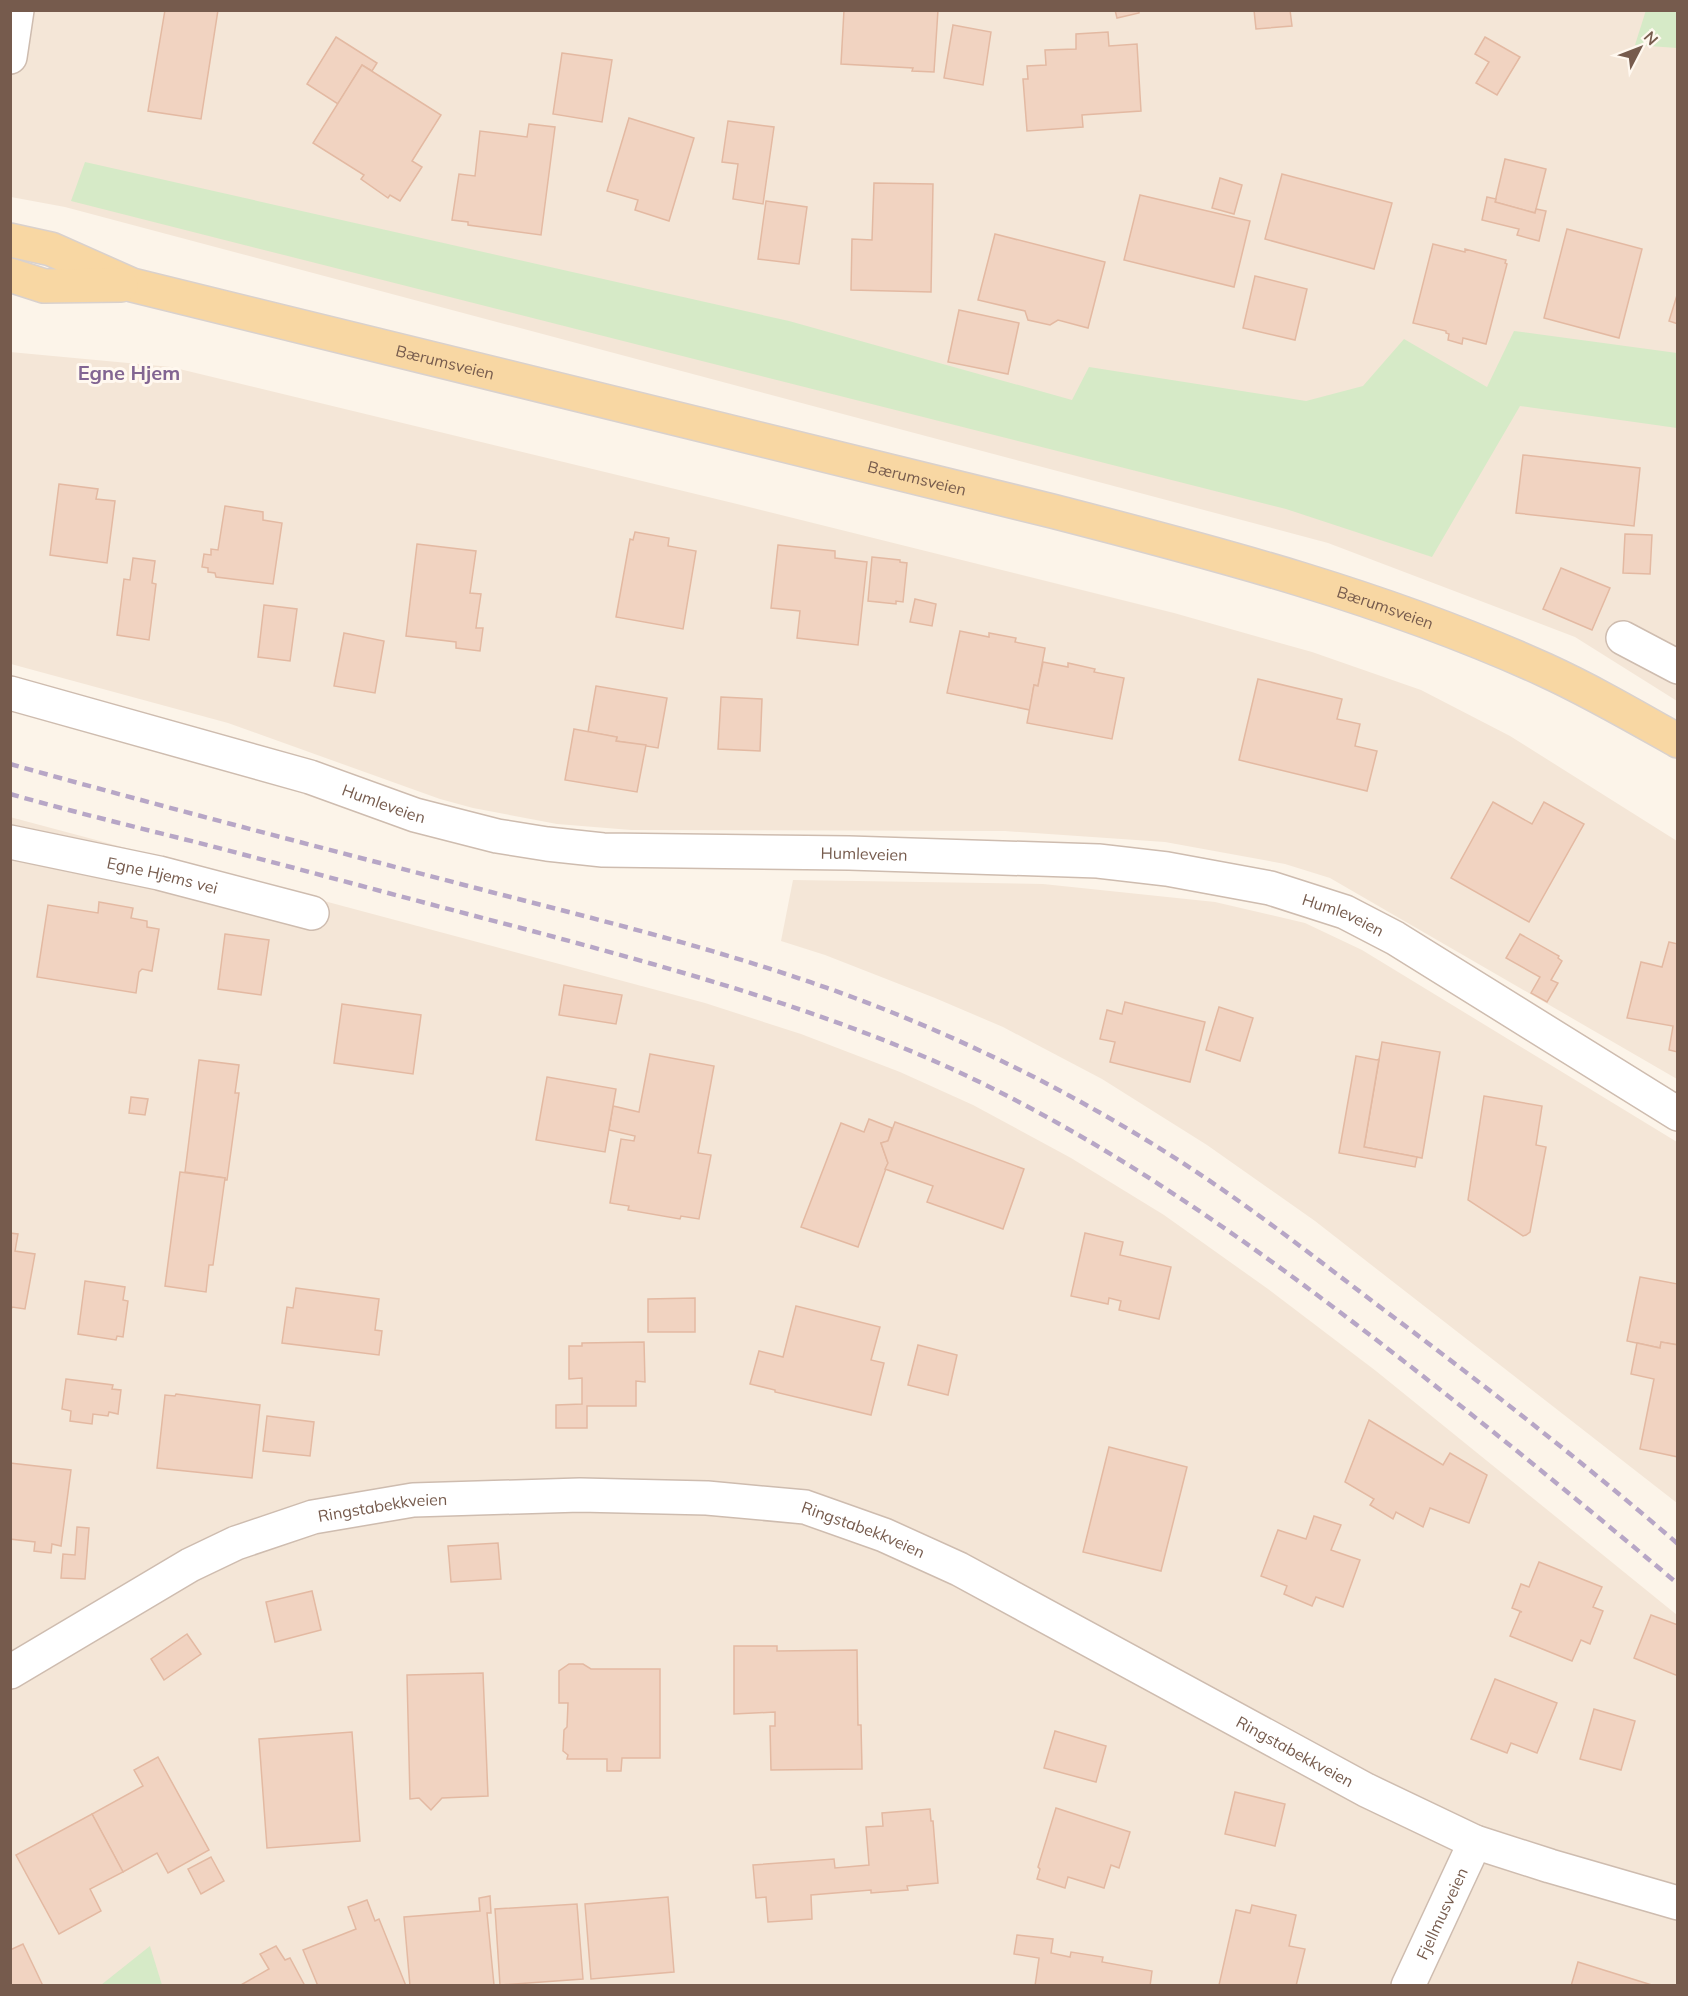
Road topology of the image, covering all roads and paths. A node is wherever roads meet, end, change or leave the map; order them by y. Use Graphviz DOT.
graph roads {
  1 [pos="17,10"];
  2 [pos="10,57"];
  3 [pos="10,240"];
  4 [pos="10,275"];
  5 [pos="132,285"];
  6 [pos="1623,638"];
  7 [pos="1677,667"];
  8 [pos="10,693"];
  9 [pos="1677,741"];
  10 [pos="10,842"];
  11 [pos="312,913"];
  12 [pos="1677,1114"];
  13 [pos="10,1672"];
  14 [pos="1475,1842"];
  15 [pos="1677,1903"];
  16 [pos="1408,1986"];
  1 -- 2 [label="street"];
  3 -- 5 [label="main road, Bærumsveien"];
  4 -- 5 [label="main road, Bærumsveien"];
  5 -- 9 [label="main road, Bærumsveien"];
  6 -- 7 [label="street"];
  8 -- 12 [label="street, Humleveien"];
  10 -- 11 [label="street, Egne Hjems vei"];
  13 -- 14 [label="street, Ringstabekkveien"];
  14 -- 15 [label="street, Ringstabekkveien"];
  14 -- 16 [label="street, Fjellmusveien"];
}
